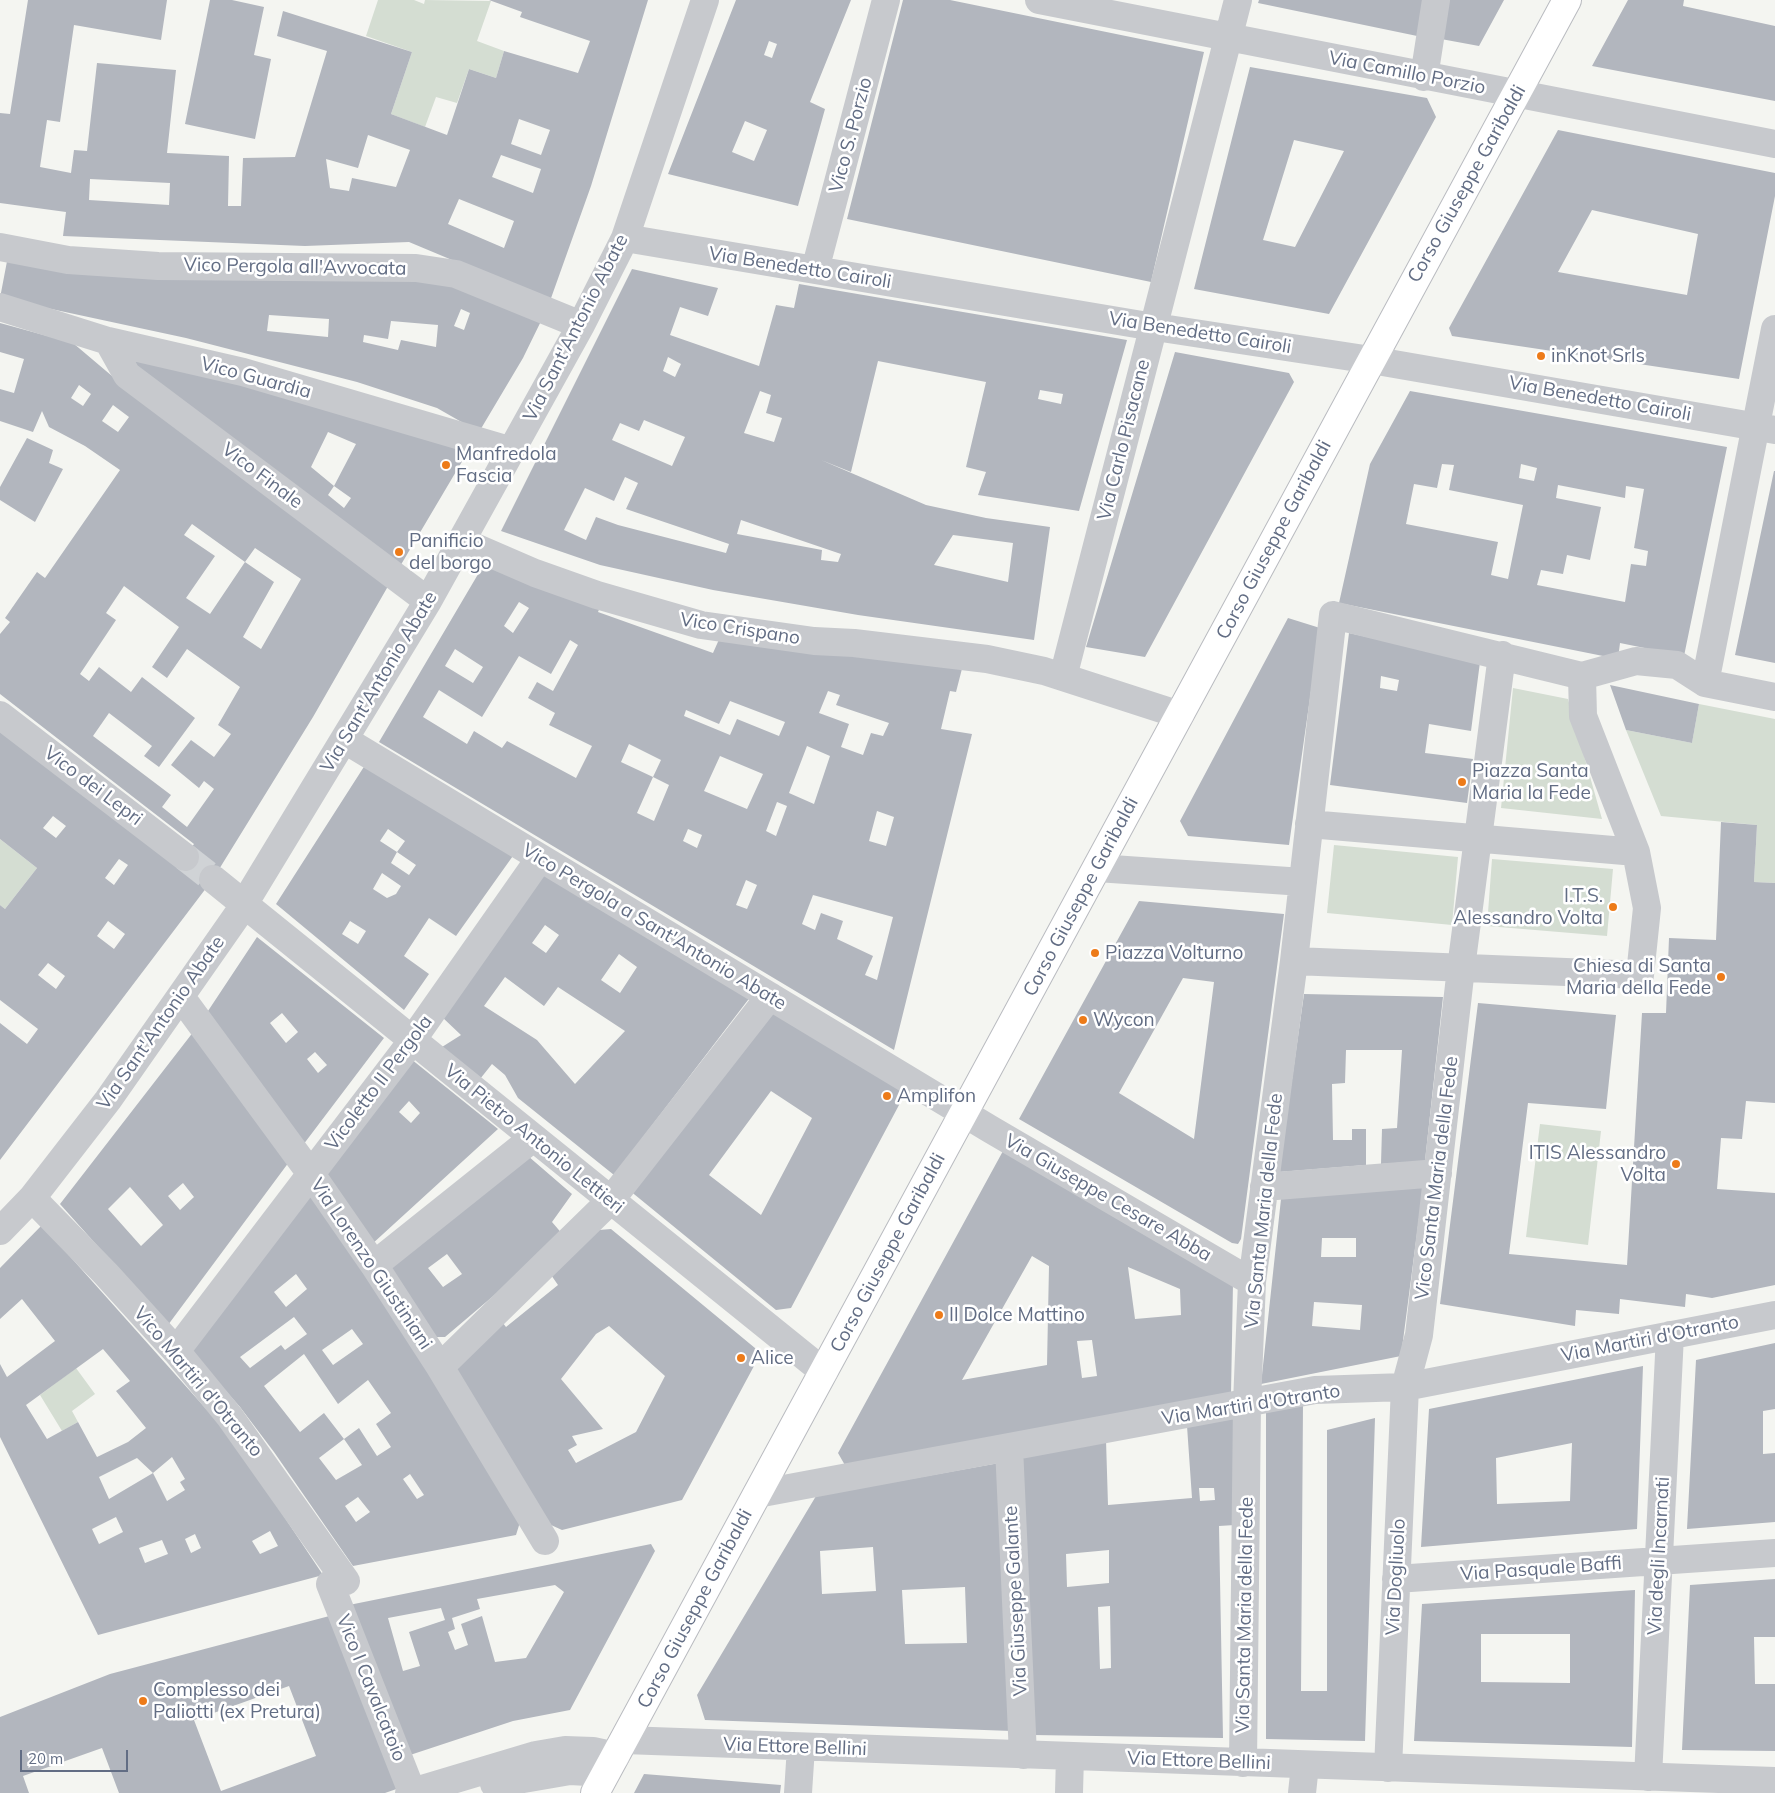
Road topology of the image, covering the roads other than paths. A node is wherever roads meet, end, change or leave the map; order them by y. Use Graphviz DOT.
graph roads {
  1 [pos="704,0"];
  2 [pos="886,0"];
  3 [pos="1039,0"];
  4 [pos="1238,0"];
  5 [pos="1436,0"];
  6 [pos="1567,0"];
  7 [pos="1229,38"];
  8 [pos="1424,77"];
  9 [pos="1515,95"];
  10 [pos="1775,144"];
  11 [pos="625,238"];
  12 [pos="0,247"];
  13 [pos="815,270"];
  14 [pos="0,307"];
  15 [pos="582,325"];
  16 [pos="1154,326"];
  17 [pos="1775,329"];
  18 [pos="108,341"];
  19 [pos="1371,360"];
  20 [pos="1765,428"];
  21 [pos="512,451"];
  22 [pos="461,541"];
  23 [pos="428,601"];
  24 [pos="1502,655"];
  25 [pos="1582,676"];
  26 [pos="1064,677"];
  27 [pos="1705,683"];
  28 [pos="1775,697"];
  29 [pos="0,715"];
  30 [pos="1180,715"];
  31 [pos="345,740"];
  32 [pos="1309,824"];
  33 [pos="1478,838"];
  34 [pos="1636,852"];
  35 [pos="185,857"];
  36 [pos="540,858"];
  37 [pos="1097,868"];
  38 [pos="213,879"];
  39 [pos="1303,882"];
  40 [pos="244,904"];
  41 [pos="1294,961"];
  42 [pos="1461,968"];
  43 [pos="770,996"];
  44 [pos="181,997"];
  45 [pos="412,1040"];
  46 [pos="964,1113"];
  47 [pos="533,1138"];
  48 [pos="1438,1173"];
  49 [pos="311,1174"];
  50 [pos="1264,1187"];
  51 [pos="32,1198"];
  52 [pos="610,1201"];
  53 [pos="3,1221"];
  54 [pos="374,1265"];
  55 [pos="1252,1282"];
  56 [pos="1775,1315"];
  57 [pos="1670,1335"];
  58 [pos="176,1351"];
  59 [pos="440,1367"];
  60 [pos="824,1372"];
  61 [pos="1405,1387"];
  62 [pos="1247,1403"];
  63 [pos="1009,1447"];
  64 [pos="758,1494"];
  65 [pos="545,1541"];
  66 [pos="1775,1553"];
  67 [pos="1659,1561"];
  68 [pos="1396,1579"];
  69 [pos="338,1582"];
  70 [pos="801,1747"];
  71 [pos="1023,1755"];
  72 [pos="1070,1756"];
  73 [pos="1243,1763"];
  74 [pos="1305,1765"];
  75 [pos="610,1766"];
  76 [pos="1388,1768"];
  77 [pos="1639,1782"];
  78 [pos="1775,1782"];
  79 [pos="411,1792"];
  80 [pos="462,1793"];
  81 [pos="798,1793"];
  82 [pos="1069,1793"];
  83 [pos="1302,1793"];
  1 -- 11 [label="street, Via Sant'Antonio Abate"];
  2 -- 13 [label="street, Vico S. Porzio"];
  3 -- 7 [label="street, Via Camillo Porzio"];
  4 -- 7 [label="street, Via Carlo Pisacane"];
  5 -- 8 [label="street"];
  6 -- 9 [label="main road, Corso Giuseppe Garibaldi"];
  7 -- 8 [label="street, Via Camillo Porzio"];
  7 -- 16 [label="street, Via Carlo Pisacane"];
  8 -- 9 [label="street, Via Camillo Porzio"];
  9 -- 10 [label="street, Via Camillo Porzio"];
  9 -- 19 [label="main road, Corso Giuseppe Garibaldi"];
  11 -- 13 [label="street, Via Benedetto Cairoli"];
  11 -- 15 [label="street, Via Sant'Antonio Abate"];
  12 -- 15 [label="street, Vico Pergola all'Avvocata"];
  13 -- 16 [label="street, Via Benedetto Cairoli"];
  14 -- 18 [label="street, Vico Guardia"];
  15 -- 21 [label="street, Via Sant'Antonio Abate"];
  16 -- 19 [label="street, Via Benedetto Cairoli"];
  16 -- 26 [label="street, Via Carlo Pisacane"];
  17 -- 20 [label="street"];
  18 -- 21 [label="street, Vico Guardia"];
  18 -- 23 [label="street, Vico Finale"];
  19 -- 20 [label="street, Via Benedetto Cairoli"];
  19 -- 30 [label="main road, Corso Giuseppe Garibaldi"];
  20 -- 27 [label="street"];
  21 -- 22 [label="street, Via Sant'Antonio Abate"];
  22 -- 23 [label="street, Via Sant'Antonio Abate"];
  22 -- 26 [label="street, Vico Crispano"];
  23 -- 31 [label="street, Via Sant'Antonio Abate"];
  24 -- 25 [label="street"];
  24 -- 32 [label="street"];
  24 -- 33 [label="street, Vico Santa Maria della Fede"];
  25 -- 27 [label="street"];
  25 -- 34 [label="street"];
  26 -- 30 [label="street, Vico Crispano"];
  27 -- 28 [label="street"];
  29 -- 35 [label="street, Vico dei Lepri"];
  30 -- 37 [label="main road, Corso Giuseppe Garibaldi"];
  31 -- 36 [label="street, Vico Pergola a Sant'Antonio Abate"];
  31 -- 40 [label="street, Via Sant'Antonio Abate"];
  32 -- 33 [label="street"];
  32 -- 39 [label="street, Via Santa Maria della Fede"];
  33 -- 34 [label="street"];
  33 -- 42 [label="street, Vico Santa Maria della Fede"];
  34 -- 42 [label="street"];
  36 -- 43 [label="street, Vico Pergola a Sant'Antonio Abate"];
  36 -- 45 [label="street, Vicoletto II Pergola"];
  37 -- 39 [label="street"];
  37 -- 46 [label="main road, Corso Giuseppe Garibaldi"];
  38 -- 40 [label="street"];
  39 -- 41 [label="street, Via Santa Maria della Fede"];
  40 -- 44 [label="street, Via Sant'Antonio Abate"];
  40 -- 45 [label="street, Via Pietro Antonio Lettieri"];
  41 -- 42 [label="street"];
  41 -- 50 [label="street, Via Santa Maria della Fede"];
  42 -- 48 [label="street, Vico Santa Maria della Fede"];
  43 -- 46 [label="street, Vico Pergola a Sant'Antonio Abate"];
  43 -- 52 [label="street"];
  44 -- 49 [label="street, Via Lorenzo Giustiniani"];
  44 -- 51 [label="street, Via Sant'Antonio Abate"];
  45 -- 47 [label="street, Via Pietro Antonio Lettieri"];
  45 -- 49 [label="street, Vicoletto II Pergola"];
  46 -- 55 [label="street, Via Giuseppe Cesare Abba"];
  46 -- 60 [label="main road, Corso Giuseppe Garibaldi"];
  47 -- 52 [label="street, Via Pietro Antonio Lettieri"];
  47 -- 54 [label="street"];
  48 -- 50 [label="street"];
  48 -- 61 [label="street, Vico Santa Maria della Fede"];
  49 -- 54 [label="street, Via Lorenzo Giustiniani"];
  49 -- 58 [label="street, Vicoletto II Pergola"];
  50 -- 55 [label="street, Via Santa Maria della Fede"];
  51 -- 53 [label="street, Via Sant'Antonio Abate"];
  51 -- 58 [label="street, Vico Martiri d'Otranto"];
  52 -- 59 [label="street"];
  52 -- 60 [label="street, Via Pietro Antonio Lettieri"];
  54 -- 59 [label="street, Via Lorenzo Giustiniani"];
  55 -- 62 [label="street, Via Santa Maria della Fede"];
  56 -- 57 [label="street, Via Martiri d'Otranto"];
  57 -- 61 [label="street, Via Martiri d'Otranto"];
  57 -- 67 [label="street, Via degli Incarnati"];
  58 -- 69 [label="street, Vico Martiri d'Otranto"];
  59 -- 65 [label="street, Via Lorenzo Giustiniani"];
  60 -- 64 [label="main road, Corso Giuseppe Garibaldi"];
  61 -- 62 [label="street, Via Martiri d'Otranto"];
  61 -- 68 [label="street, Via Dogliuolo"];
  62 -- 63 [label="street, Via Martiri d'Otranto"];
  62 -- 73 [label="street, Via Santa Maria della Fede"];
  63 -- 64 [label="street, Via Martiri d'Otranto"];
  63 -- 71 [label="street, Via Giuseppe Galante"];
  64 -- 75 [label="main road, Corso Giuseppe Garibaldi"];
  66 -- 67 [label="street, Via Pasquale Baffi"];
  67 -- 68 [label="street, Via Pasquale Baffi"];
  67 -- 77 [label="street, Via degli Incarnati"];
  68 -- 76 [label="street, Via Dogliuolo"];
  69 -- 79 [label="street, Vico I Cavalcatoio"];
  70 -- 71 [label="street, Via Ettore Bellini"];
  70 -- 75 [label="street, Via Ettore Bellini"];
  70 -- 81 [label="street"];
  71 -- 72 [label="street, Via Ettore Bellini"];
  72 -- 73 [label="street, Via Ettore Bellini"];
  72 -- 82 [label="street"];
  73 -- 74 [label="street, Via Ettore Bellini"];
  74 -- 76 [label="street, Via Ettore Bellini"];
  74 -- 83 [label="street"];
  75 -- 79 [label="street"];
  75 -- 80 [label="street"];
  76 -- 77 [label="street, Via Ettore Bellini"];
  77 -- 78 [label="street, Via Ettore Bellini"];
}
